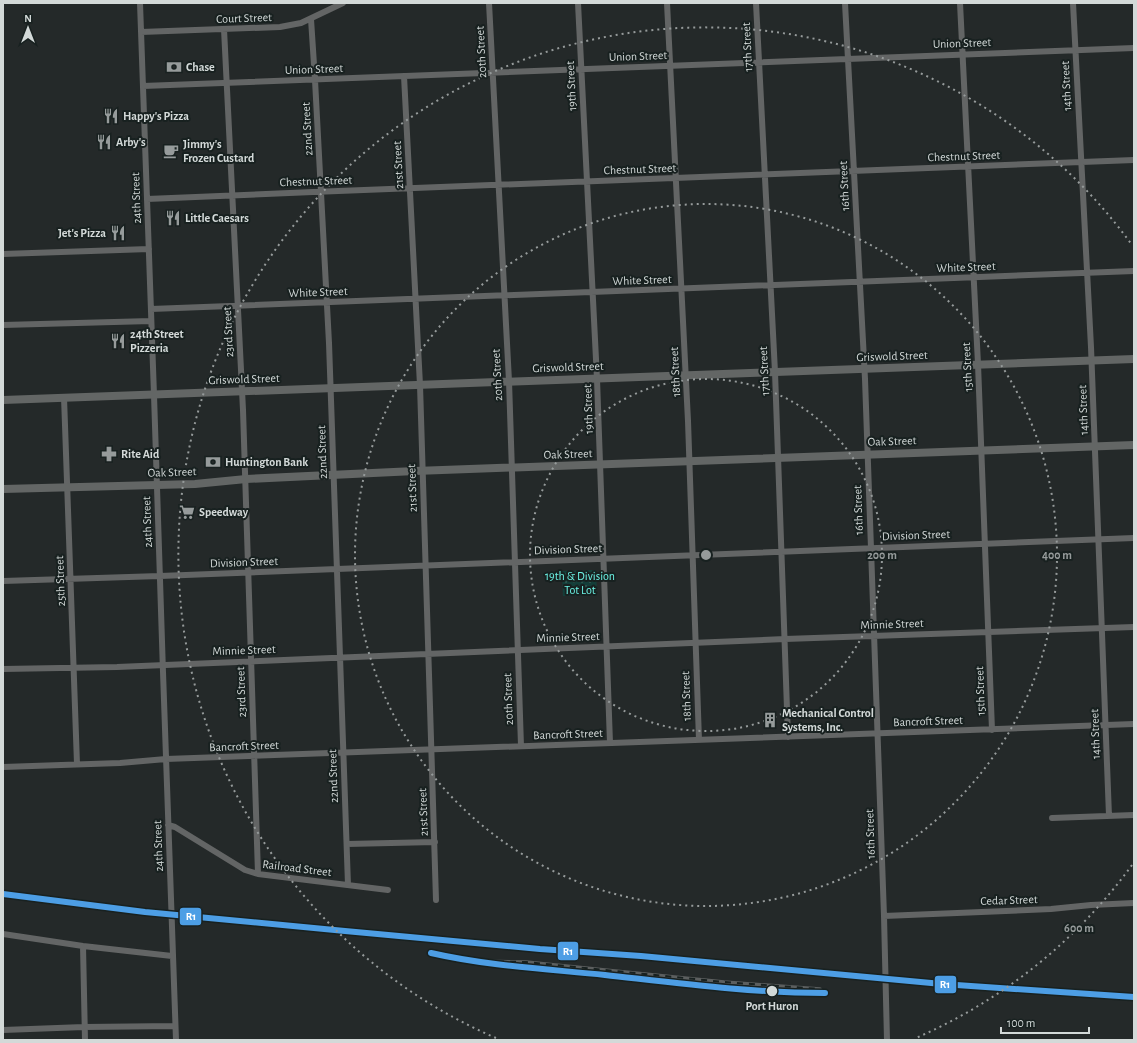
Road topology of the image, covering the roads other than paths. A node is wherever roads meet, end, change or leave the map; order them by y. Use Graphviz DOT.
graph roads {
  1 [pos="140,3"];
  2 [pos="343,3"];
  3 [pos="489,3"];
  4 [pos="578,3"];
  5 [pos="667,3"];
  6 [pos="756,3"];
  7 [pos="845,3"];
  8 [pos="960,3"];
  9 [pos="1073,3"];
  10 [pos="311,19"];
  11 [pos="224,29"];
  12 [pos="141,32"];
  13 [pos="1134,48"];
  14 [pos="1076,50"];
  15 [pos="962,54"];
  16 [pos="848,59"];
  17 [pos="759,62"];
  18 [pos="670,65"];
  19 [pos="581,69"];
  20 [pos="493,73"];
  21 [pos="404,76"];
  22 [pos="315,80"];
  23 [pos="227,83"];
  24 [pos="143,86"];
  25 [pos="1134,160"];
  26 [pos="1081,162"];
  27 [pos="968,166"];
  28 [pos="854,171"];
  29 [pos="765,175"];
  30 [pos="676,178"];
  31 [pos="588,182"];
  32 [pos="499,185"];
  33 [pos="410,188"];
  34 [pos="321,191"];
  35 [pos="232,195"];
  36 [pos="147,199"];
  37 [pos="148,249"];
  38 [pos="3,254"];
  39 [pos="1134,271"];
  40 [pos="1087,273"];
  41 [pos="974,278"];
  42 [pos="860,283"];
  43 [pos="770,286"];
  44 [pos="682,290"];
  45 [pos="593,293"];
  46 [pos="505,296"];
  47 [pos="416,299"];
  48 [pos="327,303"];
  49 [pos="238,306"];
  50 [pos="151,309"];
  51 [pos="151,321"];
  52 [pos="3,325"];
  53 [pos="1134,359"];
  54 [pos="1092,361"];
  55 [pos="978,364"];
  56 [pos="864,368"];
  57 [pos="775,372"];
  58 [pos="686,376"];
  59 [pos="598,379"];
  60 [pos="509,381"];
  61 [pos="420,386"];
  62 [pos="331,388"];
  63 [pos="242,391"];
  64 [pos="154,395"];
  65 [pos="64,398"];
  66 [pos="3,400"];
  67 [pos="1134,445"];
  68 [pos="1095,446"];
  69 [pos="982,450"];
  70 [pos="867,454"];
  71 [pos="778,458"];
  72 [pos="690,461"];
  73 [pos="601,465"];
  74 [pos="512,468"];
  75 [pos="423,471"];
  76 [pos="334,475"];
  77 [pos="246,479"];
  78 [pos="157,485"];
  79 [pos="67,487"];
  80 [pos="3,489"];
  81 [pos="1134,538"];
  82 [pos="1098,540"];
  83 [pos="985,544"];
  84 [pos="870,548"];
  85 [pos="782,552"];
  86 [pos="692,555"];
  87 [pos="604,559"];
  88 [pos="515,562"];
  89 [pos="426,566"];
  90 [pos="337,569"];
  91 [pos="248,572"];
  92 [pos="160,576"];
  93 [pos="70,578"];
  94 [pos="3,581"];
  95 [pos="1134,627"];
  96 [pos="1101,628"];
  97 [pos="988,632"];
  98 [pos="874,636"];
  99 [pos="785,639"];
  100 [pos="696,644"];
  101 [pos="606,647"];
  102 [pos="518,650"];
  103 [pos="429,654"];
  104 [pos="340,658"];
  105 [pos="251,661"];
  106 [pos="162,665"];
  107 [pos="73,667"];
  108 [pos="3,669"];
  109 [pos="1134,724"];
  110 [pos="1106,725"];
  111 [pos="992,730"];
  112 [pos="877,734"];
  113 [pos="788,737"];
  114 [pos="699,740"];
  115 [pos="610,743"];
  116 [pos="521,746"];
  117 [pos="432,750"];
  118 [pos="344,753"];
  119 [pos="254,756"];
  120 [pos="166,759"];
  121 [pos="77,764"];
  122 [pos="3,767"];
  123 [pos="1134,815"];
  124 [pos="1109,816"];
  125 [pos="1052,818"];
  126 [pos="168,824"];
  127 [pos="435,842"];
  128 [pos="347,844"];
  129 [pos="258,874"];
  130 [pos="348,885"];
  131 [pos="388,890"];
  132 [pos="436,900"];
  133 [pos="1134,903"];
  134 [pos="884,916"];
  135 [pos="3,934"];
  136 [pos="83,946"];
  137 [pos="172,956"];
  138 [pos="174,1026"];
  139 [pos="84,1027"];
  140 [pos="3,1030"];
  141 [pos="85,1040"];
  142 [pos="176,1040"];
  143 [pos="887,1040"];
  1 -- 12 [label="street, 24th Street"];
  2 -- 10 [label="street, Court Street"];
  3 -- 20 [label="street, 20th Street"];
  4 -- 19 [label="street, 19th Street"];
  5 -- 18 [label="street, 18th Street"];
  6 -- 17 [label="street, 17th Street"];
  7 -- 16 [label="street, 16th Street"];
  8 -- 15 [label="street, 15th Street"];
  9 -- 14 [label="street, 14th Street"];
  10 -- 11 [label="street, Court Street"];
  10 -- 22 [label="street, 22nd Street"];
  11 -- 12 [label="street, Court Street"];
  11 -- 23 [label="street, 23rd Street"];
  12 -- 24 [label="street, 24th Street"];
  13 -- 14 [label="street, Union Street"];
  14 -- 15 [label="street, Union Street"];
  14 -- 26 [label="street, 14th Street"];
  15 -- 16 [label="street, Union Street"];
  15 -- 27 [label="street, 15th Street"];
  16 -- 17 [label="street, Union Street"];
  16 -- 28 [label="street, 16th Street"];
  17 -- 18 [label="street, Union Street"];
  17 -- 29 [label="street, 17th Street"];
  18 -- 19 [label="street, Union Street"];
  18 -- 30 [label="street, 18th Street"];
  19 -- 20 [label="street, Union Street"];
  19 -- 31 [label="street, 19th Street"];
  20 -- 21 [label="street, Union Street"];
  20 -- 32 [label="street, 20th Street"];
  21 -- 22 [label="street, Union Street"];
  21 -- 33 [label="street, 21st Street"];
  22 -- 23 [label="street, Union Street"];
  22 -- 34 [label="street, 22nd Street"];
  23 -- 24 [label="street, Union Street"];
  23 -- 35 [label="street, 23rd Street"];
  24 -- 36 [label="street, 24th Street"];
  25 -- 26 [label="street, Chestnut Street"];
  26 -- 27 [label="street, Chestnut Street"];
  26 -- 40 [label="street, 14th Street"];
  27 -- 28 [label="street, Chestnut Street"];
  27 -- 41 [label="street, 15th Street"];
  28 -- 29 [label="street, Chestnut Street"];
  28 -- 42 [label="street, 16th Street"];
  29 -- 30 [label="street, Chestnut Street"];
  29 -- 43 [label="street, 17th Street"];
  30 -- 31 [label="street, Chestnut Street"];
  30 -- 44 [label="street, 18th Street"];
  31 -- 32 [label="street, Chestnut Street"];
  31 -- 45 [label="street, 19th Street"];
  32 -- 33 [label="street, Chestnut Street"];
  32 -- 46 [label="street, 20th Street"];
  33 -- 34 [label="street, Chestnut Street"];
  33 -- 47 [label="street, 21st Street"];
  34 -- 35 [label="street, Chestnut Street"];
  34 -- 48 [label="street, 22nd Street"];
  35 -- 36 [label="street, Chestnut Street"];
  35 -- 49 [label="street, 23rd Street"];
  36 -- 37 [label="street, 24th Street"];
  37 -- 38 [label="street"];
  37 -- 50 [label="street, 24th Street"];
  39 -- 40 [label="street, White Street"];
  40 -- 41 [label="street, White Street"];
  40 -- 54 [label="street, 14th Street"];
  41 -- 42 [label="street, White Street"];
  41 -- 55 [label="street, 15th Street"];
  42 -- 43 [label="street, White Street"];
  42 -- 56 [label="street, 16th Street"];
  43 -- 44 [label="street, White Street"];
  43 -- 57 [label="street, 17th Street"];
  44 -- 45 [label="street, White Street"];
  44 -- 58 [label="street, 18th Street"];
  45 -- 46 [label="street, White Street"];
  45 -- 59 [label="street, 19th Street"];
  46 -- 47 [label="street, White Street"];
  46 -- 60 [label="street, 20th Street"];
  47 -- 48 [label="street, White Street"];
  47 -- 61 [label="street, 21st Street"];
  48 -- 49 [label="street, White Street"];
  48 -- 62 [label="street, 22nd Street"];
  49 -- 50 [label="street, White Street"];
  49 -- 63 [label="street, 23rd Street"];
  50 -- 51 [label="street, 24th Street"];
  51 -- 52 [label="street"];
  51 -- 64 [label="street, 24th Street"];
  53 -- 54 [label="main road, Griswold Street"];
  54 -- 55 [label="main road, Griswold Street"];
  54 -- 68 [label="street, 14th Street"];
  55 -- 56 [label="main road, Griswold Street"];
  55 -- 69 [label="street, 15th Street"];
  56 -- 57 [label="main road, Griswold Street"];
  56 -- 70 [label="street, 16th Street"];
  57 -- 58 [label="main road, Griswold Street"];
  57 -- 71 [label="street, 17th Street"];
  58 -- 59 [label="main road, Griswold Street"];
  58 -- 72 [label="street, 18th Street"];
  59 -- 60 [label="main road, Griswold Street"];
  59 -- 73 [label="street, 19th Street"];
  60 -- 61 [label="main road, Griswold Street"];
  60 -- 74 [label="street, 20th Street"];
  61 -- 62 [label="main road, Griswold Street"];
  61 -- 75 [label="street, 21st Street"];
  62 -- 63 [label="main road, Griswold Street"];
  62 -- 76 [label="street, 22nd Street"];
  63 -- 64 [label="main road, Griswold Street"];
  63 -- 77 [label="street, 23rd Street"];
  64 -- 65 [label="main road, Griswold Street"];
  64 -- 78 [label="street, 24th Street"];
  65 -- 66 [label="main road, Griswold Street"];
  65 -- 79 [label="street, 25th Street"];
  67 -- 68 [label="main road, Oak Street"];
  68 -- 69 [label="main road, Oak Street"];
  68 -- 82 [label="street, 14th Street"];
  69 -- 70 [label="main road, Oak Street"];
  69 -- 83 [label="street, 15th Street"];
  70 -- 71 [label="main road, Oak Street"];
  70 -- 84 [label="street, 16th Street"];
  71 -- 72 [label="main road, Oak Street"];
  71 -- 85 [label="street, 17th Street"];
  72 -- 73 [label="main road, Oak Street"];
  72 -- 86 [label="street, 18th Street"];
  73 -- 74 [label="main road, Oak Street"];
  73 -- 87 [label="street, 19th Street"];
  74 -- 75 [label="main road, Oak Street"];
  74 -- 88 [label="street, 20th Street"];
  75 -- 76 [label="main road, Oak Street"];
  75 -- 89 [label="street, 21st Street"];
  76 -- 77 [label="main road, Oak Street"];
  76 -- 90 [label="street, 22nd Street"];
  77 -- 78 [label="main road, Oak Street"];
  77 -- 91 [label="street, 23rd Street"];
  78 -- 79 [label="main road, Oak Street"];
  78 -- 92 [label="street, 24th Street"];
  79 -- 80 [label="main road, Oak Street"];
  79 -- 93 [label="street, 25th Street"];
  81 -- 82 [label="street, Division Street"];
  82 -- 83 [label="street, Division Street"];
  82 -- 96 [label="street, 14th Street"];
  83 -- 84 [label="street, Division Street"];
  83 -- 97 [label="street, 15th Street"];
  84 -- 85 [label="street, Division Street"];
  84 -- 98 [label="street, 16th Street"];
  85 -- 86 [label="street, Division Street"];
  85 -- 99 [label="street, 17th Street"];
  86 -- 87 [label="street, Division Street"];
  86 -- 100 [label="street, 18th Street"];
  87 -- 88 [label="street, Division Street"];
  87 -- 101 [label="street, 19th Street"];
  88 -- 89 [label="street, Division Street"];
  88 -- 102 [label="street, 20th Street"];
  89 -- 90 [label="street, Division Street"];
  89 -- 103 [label="street, 21st Street"];
  90 -- 91 [label="street, Division Street"];
  90 -- 104 [label="street, 22nd Street"];
  91 -- 92 [label="street, Division Street"];
  91 -- 105 [label="street, 23rd Street"];
  92 -- 93 [label="street, Division Street"];
  92 -- 106 [label="street, 24th Street"];
  93 -- 94 [label="street, Division Street"];
  93 -- 107 [label="street, 25th Street"];
  95 -- 96 [label="street, Minnie Street"];
  96 -- 97 [label="street, Minnie Street"];
  96 -- 110 [label="street, 14th Street"];
  97 -- 98 [label="street, Minnie Street"];
  97 -- 111 [label="street, 15th Street"];
  98 -- 99 [label="street, Minnie Street"];
  98 -- 112 [label="street, 16th Street"];
  99 -- 100 [label="street, Minnie Street"];
  99 -- 113 [label="street, 17th Street"];
  100 -- 101 [label="street, Minnie Street"];
  100 -- 114 [label="street, 18th Street"];
  101 -- 102 [label="street, Minnie Street"];
  101 -- 115 [label="street, 19th Street"];
  102 -- 103 [label="street, Minnie Street"];
  102 -- 116 [label="street, 20th Street"];
  103 -- 104 [label="street, Minnie Street"];
  103 -- 117 [label="street, 21st Street"];
  104 -- 105 [label="street, Minnie Street"];
  104 -- 118 [label="street, 22nd Street"];
  105 -- 106 [label="street, Minnie Street"];
  105 -- 119 [label="street, 23rd Street"];
  106 -- 107 [label="street, Minnie Street"];
  106 -- 120 [label="street, 24th Street"];
  107 -- 108 [label="street, Minnie Street"];
  107 -- 121 [label="street, 25th Street"];
  109 -- 110 [label="street, Bancroft Street"];
  110 -- 111 [label="street, Bancroft Street"];
  110 -- 124 [label="street, 14th Street"];
  111 -- 112 [label="street, Bancroft Street"];
  112 -- 113 [label="street, Bancroft Street"];
  112 -- 134 [label="street, 16th Street"];
  113 -- 114 [label="street, Bancroft Street"];
  114 -- 115 [label="street, Bancroft Street"];
  115 -- 116 [label="street, Bancroft Street"];
  116 -- 117 [label="street, Bancroft Street"];
  117 -- 118 [label="street, Bancroft Street"];
  117 -- 127 [label="street, 21st Street"];
  118 -- 119 [label="street, Bancroft Street"];
  118 -- 128 [label="street, 22nd Street"];
  119 -- 120 [label="street, Bancroft Street"];
  119 -- 129 [label="street, 23rd Street"];
  120 -- 121 [label="street, Bancroft Street"];
  120 -- 126 [label="street, 24th Street"];
  121 -- 122 [label="street, Bancroft Street"];
  123 -- 124 [label="street"];
  124 -- 125 [label="street"];
  126 -- 129 [label="street, Railroad Street"];
  126 -- 137 [label="street, 24th Street"];
  127 -- 128 [label="street"];
  127 -- 132 [label="street, 21st Street"];
  128 -- 130 [label="street, 22nd Street"];
  129 -- 130 [label="street, Railroad Street"];
  130 -- 131 [label="street, Railroad Street"];
  133 -- 134 [label="street, Cedar Street"];
  134 -- 143 [label="street, 16th Street"];
  135 -- 136 [label="street"];
  136 -- 137 [label="street"];
  136 -- 139 [label="street"];
  137 -- 138 [label="street, 24th Street"];
  138 -- 139 [label="street"];
  138 -- 142 [label="street, 24th Street"];
  139 -- 140 [label="street"];
  139 -- 141 [label="street"];
}
